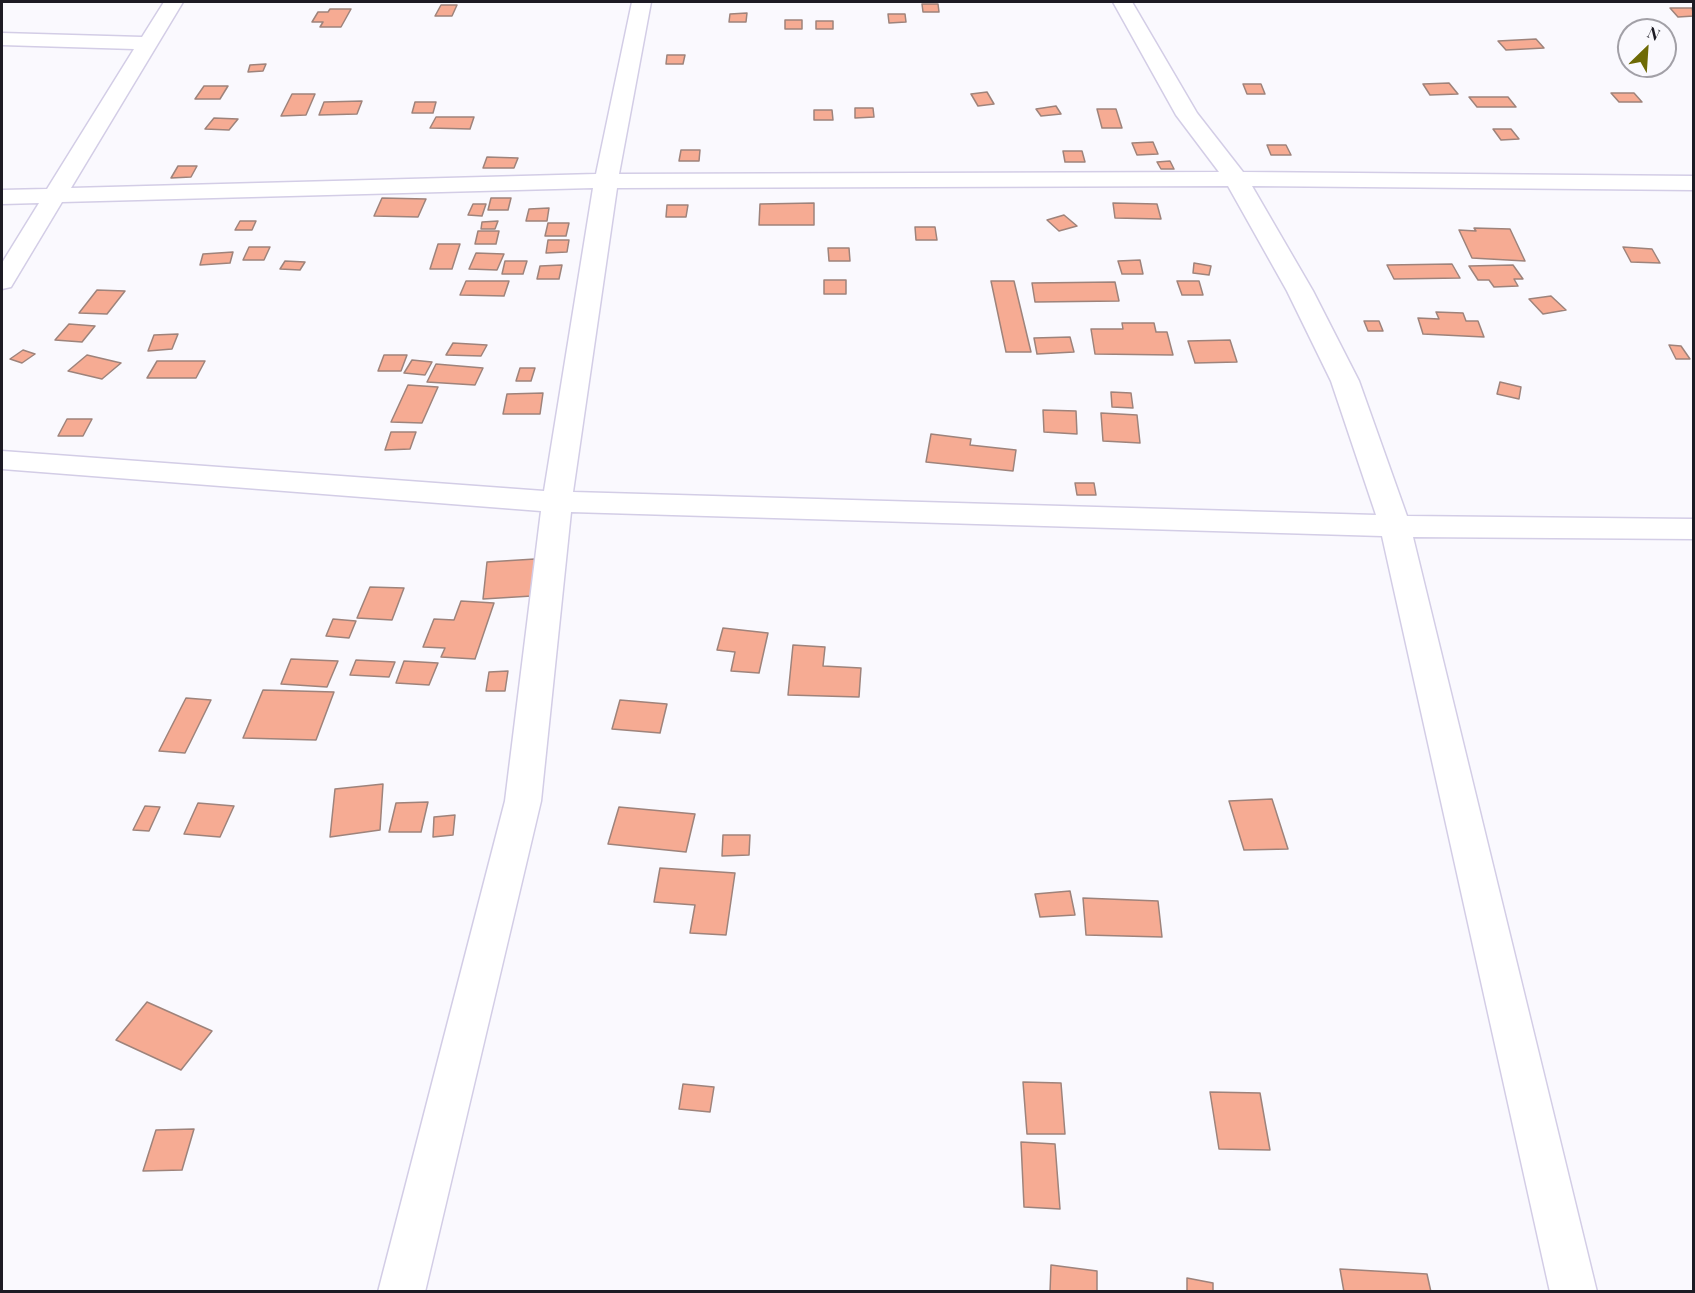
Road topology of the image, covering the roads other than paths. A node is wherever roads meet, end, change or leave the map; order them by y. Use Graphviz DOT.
graph roads {
  1 [pos="173,2"];
  2 [pos="641,2"];
  3 [pos="1123,2"];
  4 [pos="2,39"];
  5 [pos="147,43"];
  6 [pos="1236,179"];
  7 [pos="606,181"];
  8 [pos="1694,183"];
  9 [pos="54,195"];
  10 [pos="2,197"];
  11 [pos="2,282"];
  12 [pos="2,460"];
  13 [pos="557,502"];
  14 [pos="1395,526"];
  15 [pos="1694,529"];
  16 [pos="401,1292"];
  17 [pos="1574,1292"];
  1 -- 5 [label="street"];
  2 -- 7 [label="street"];
  3 -- 6 [label="street"];
  4 -- 5 [label="street"];
  5 -- 9 [label="street"];
  6 -- 7 [label="street"];
  6 -- 8 [label="street"];
  6 -- 14 [label="street"];
  7 -- 9 [label="street"];
  7 -- 13 [label="street"];
  9 -- 10 [label="street"];
  9 -- 11 [label="street"];
  12 -- 13 [label="street"];
  13 -- 14 [label="street"];
  13 -- 16 [label="street"];
  14 -- 15 [label="street"];
  14 -- 17 [label="street"];
}
